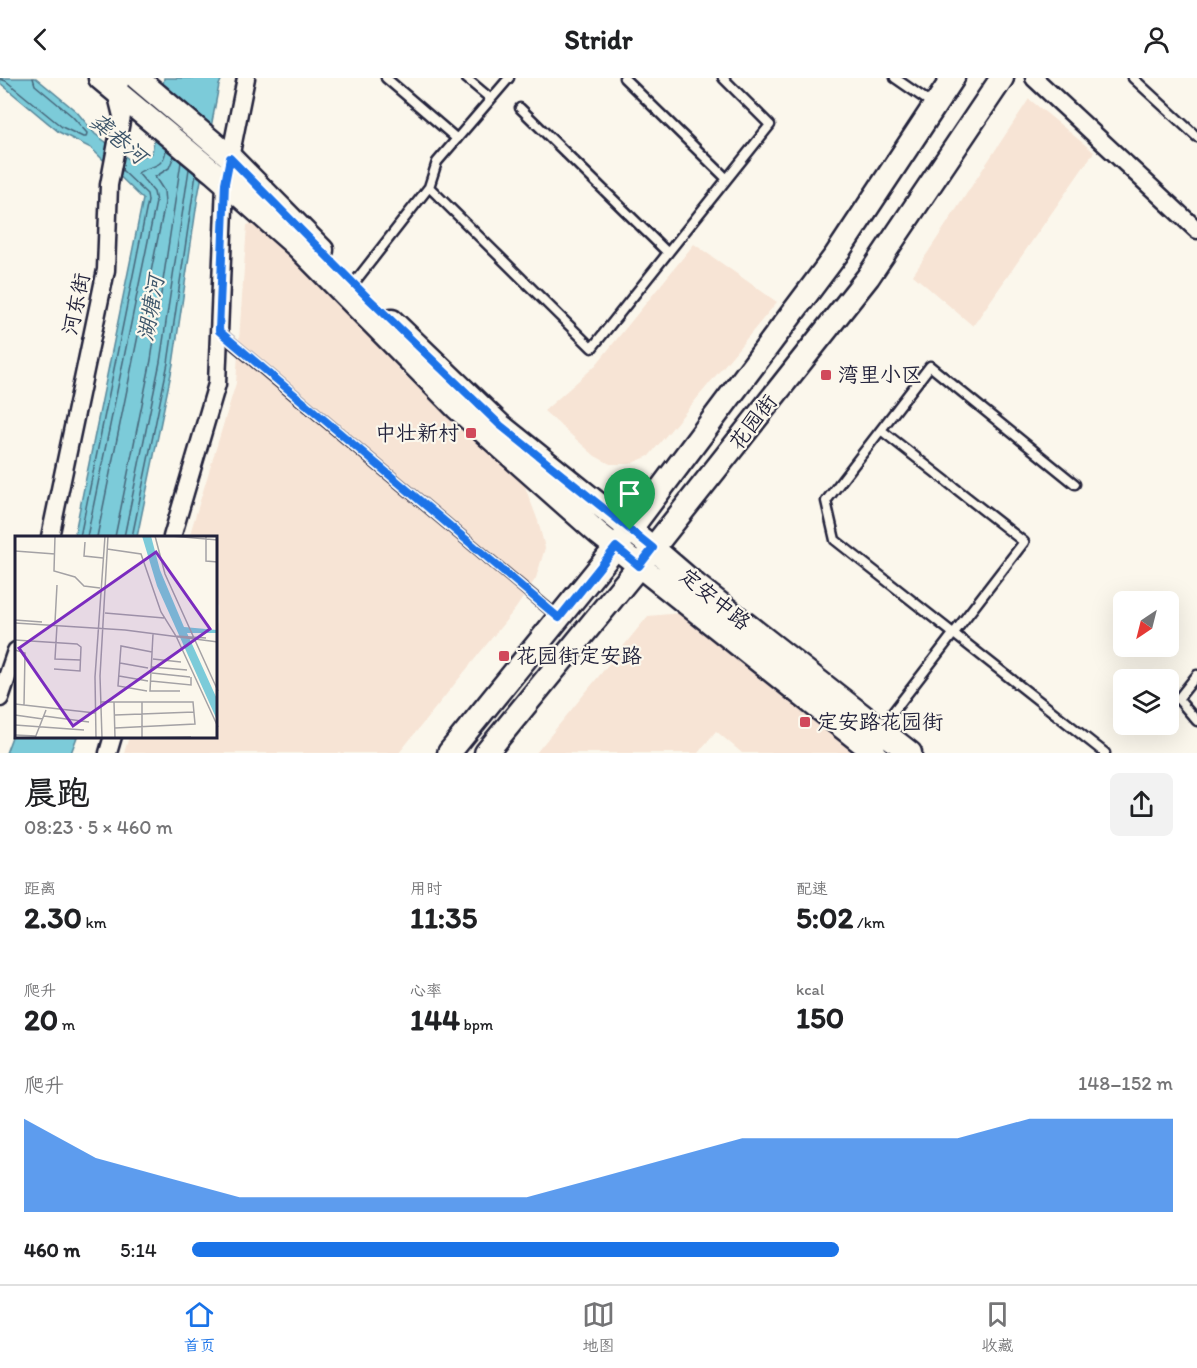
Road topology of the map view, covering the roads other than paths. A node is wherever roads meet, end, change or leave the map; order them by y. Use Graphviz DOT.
graph roads {
  1 [pos="246,78"];
  2 [pos="386,78"];
  3 [pos="466,78"];
  4 [pos="509,78"];
  5 [pos="624,78"];
  6 [pos="723,78"];
  7 [pos="895,78"];
  8 [pos="953,78"];
  9 [pos="1002,78"];
  10 [pos="1034,78"];
  11 [pos="1133,78"];
  12 [pos="113,83"];
  13 [pos="143,84"];
  14 [pos="491,99"];
  15 [pos="935,106"];
  16 [pos="520,108"];
  17 [pos="132,115"];
  18 [pos="1197,137"];
  19 [pos="457,139"];
  20 [pos="223,171"];
  21 [pos="727,179"];
  22 [pos="429,187"];
  23 [pos="1197,230"];
  24 [pos="668,253"];
  25 [pos="354,283"];
  26 [pos="219,331"];
  27 [pos="881,430"];
  28 [pos="1075,484"];
  29 [pos="50,536"];
  30 [pos="172,536"];
  31 [pos="623,538"];
  32 [pos="653,548"];
  33 [pos="639,566"];
  34 [pos="559,618"];
  35 [pos="953,633"];
  36 [pos="15,654"];
  37 [pos="1197,675"];
  38 [pos="0,699"];
  39 [pos="1197,721"];
  40 [pos="879,729"];
  41 [pos="112,738"];
  42 [pos="108,753"];
  43 [pos="449,753"];
  44 [pos="486,753"];
  45 [pos="875,753"];
  46 [pos="910,753"];
  47 [pos="1105,753"];
  1 -- 20 [label="street"];
  2 -- 19 [label="lane"];
  3 -- 14 [label="lane"];
  4 -- 14 [label="lane"];
  5 -- 21 [label="lane"];
  6 -- 21 [label="lane"];
  7 -- 15 [label="lane"];
  8 -- 15 [label="main road, 花园街"];
  9 -- 32 [label="main road, 花园街"];
  10 -- 23 [label="street"];
  11 -- 18 [label="lane"];
  12 -- 17 [label="main road"];
  13 -- 20 [label="main road, 定安中路"];
  14 -- 19 [label="lane"];
  15 -- 31 [label="main road, 花园街"];
  16 -- 24 [label="lane"];
  17 -- 20 [label="main road"];
  17 -- 29 [label="street, 河东街"];
  19 -- 22 [label="lane"];
  20 -- 25 [label="main road, 定安中路"];
  20 -- 26 [label="street"];
  20 -- 31 [label="main road, 定安中路"];
  21 -- 24 [label="lane"];
  22 -- 24 [label="lane"];
  22 -- 25 [label="lane"];
  25 -- 31 [label="main road, 定安中路"];
  26 -- 30 [label="street"];
  26 -- 34 [label="lane"];
  27 -- 28 [label="lane"];
  27 -- 35 [label="lane"];
  27 -- 35 [label="lane"];
  31 -- 32 [label="main road, 定安中路"];
  31 -- 33 [label="main road, 定安中路"];
  31 -- 34 [label="main road, 花园街"];
  32 -- 33 [label="main road, 花园街"];
  32 -- 40 [label="main road, 定安中路"];
  33 -- 44 [label="main road, 花园街"];
  33 -- 45 [label="main road, 定安中路"];
  34 -- 43 [label="main road, 花园街"];
  35 -- 40 [label="lane"];
  35 -- 47 [label="lane"];
  36 -- 38 [label="street"];
  37 -- 39 [label="lane"];
  40 -- 46 [label="main road, 定安中路"];
  41 -- 42 [label="street"];
}
